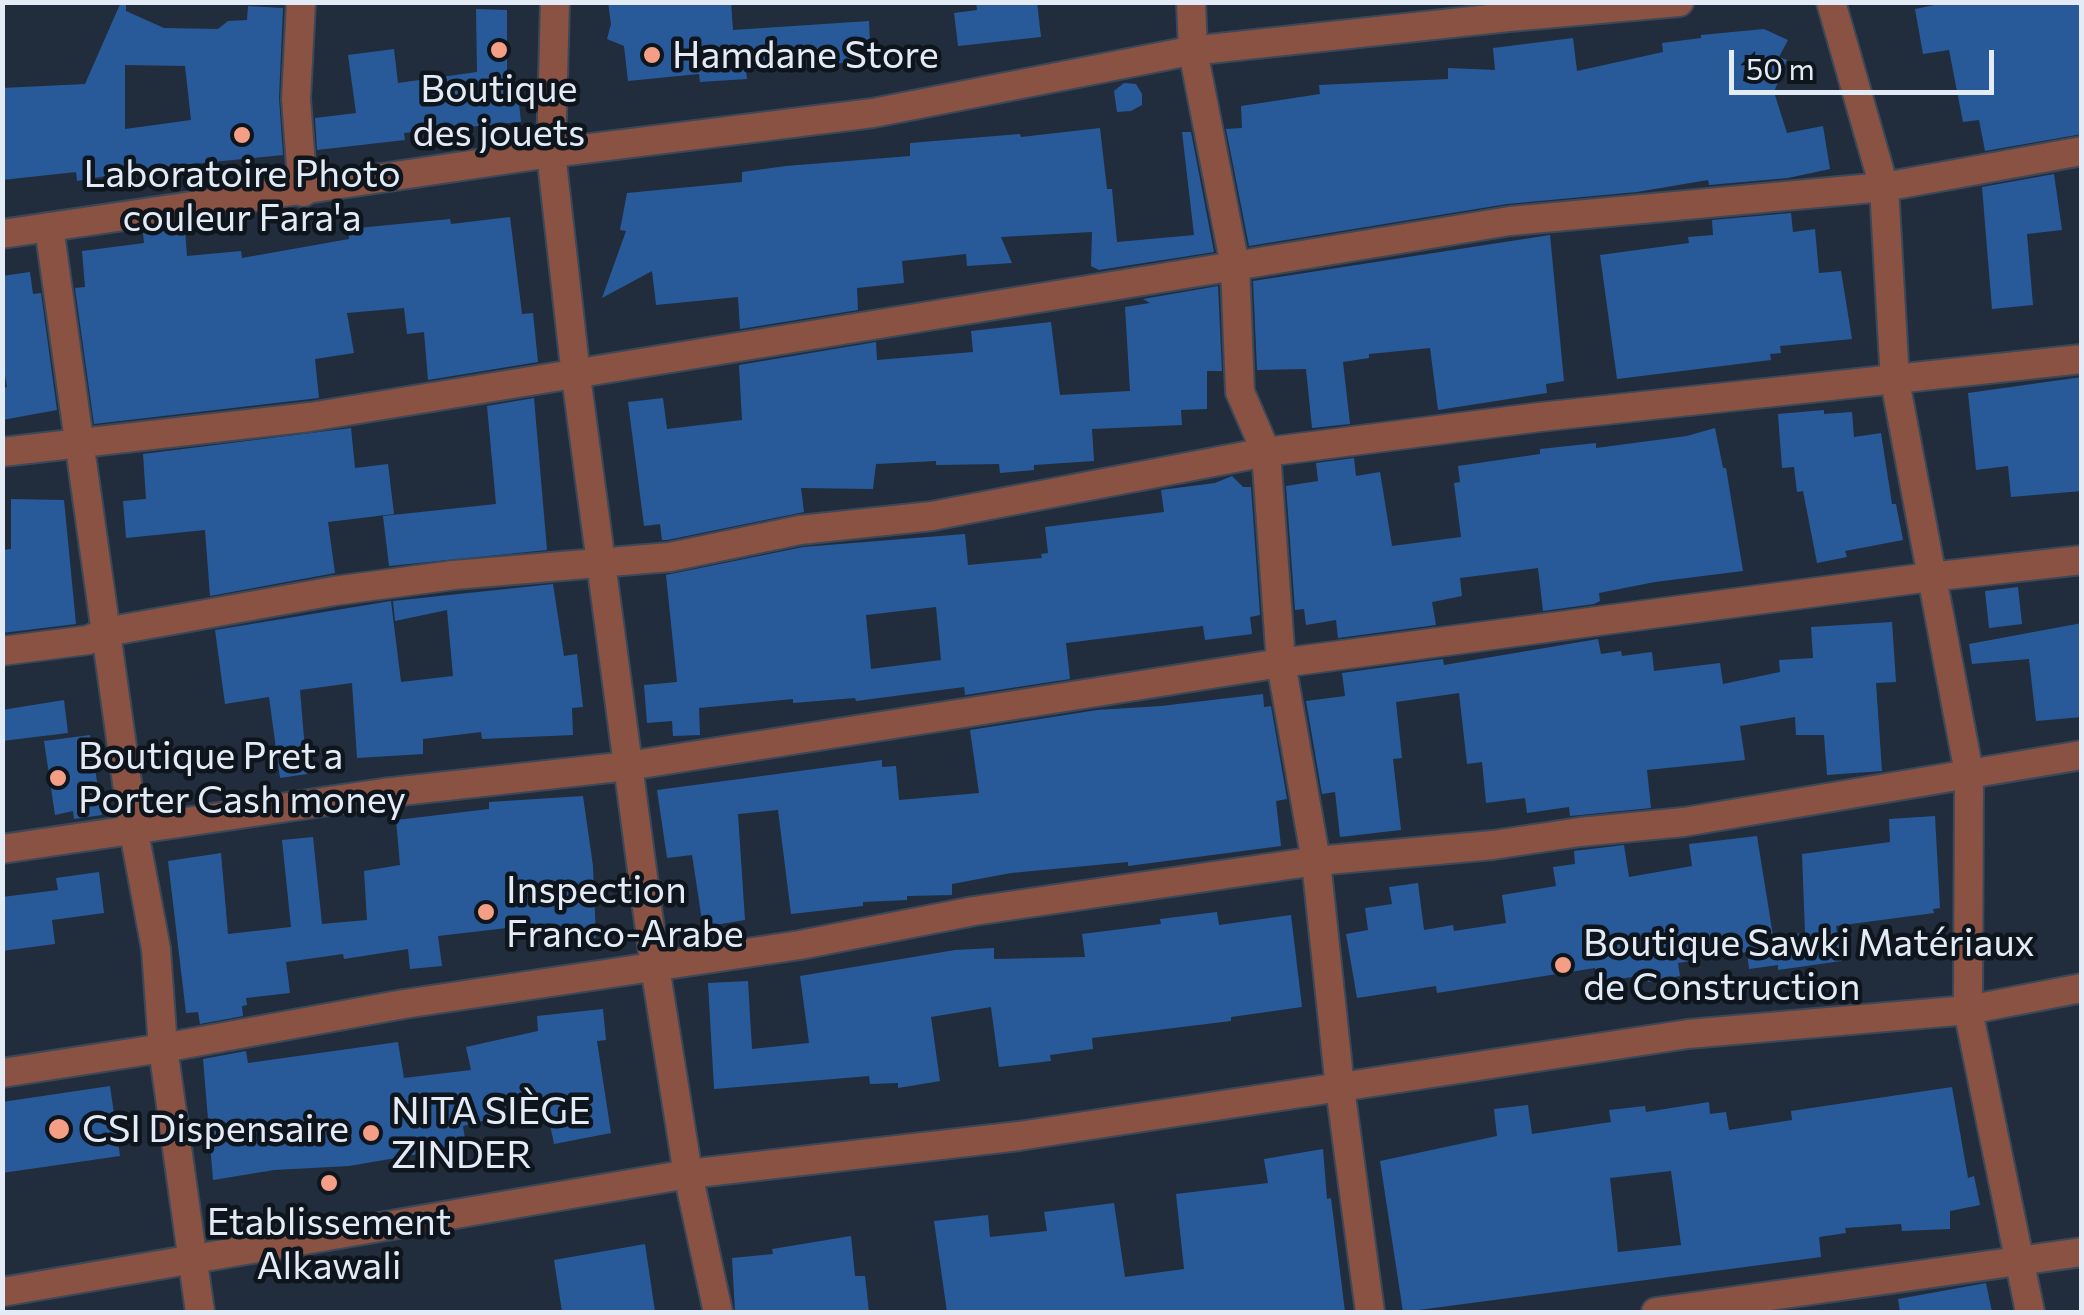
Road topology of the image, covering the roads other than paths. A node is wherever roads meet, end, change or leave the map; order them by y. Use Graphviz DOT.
graph roads {
  1 [pos="301,2"];
  2 [pos="554,2"];
  3 [pos="1192,2"];
  4 [pos="1678,2"];
  5 [pos="1830,2"];
  6 [pos="1192,51"];
  7 [pos="2082,151"];
  8 [pos="552,153"];
  9 [pos="1884,187"];
  10 [pos="303,192"];
  11 [pos="49,228"];
  12 [pos="2,234"];
  13 [pos="1235,266"];
  14 [pos="2082,360"];
  15 [pos="576,376"];
  16 [pos="1895,382"];
  17 [pos="81,442"];
  18 [pos="2,452"];
  19 [pos="1266,452"];
  20 [pos="2082,560"];
  21 [pos="603,563"];
  22 [pos="1930,577"];
  23 [pos="106,632"];
  24 [pos="2,651"];
  25 [pos="1281,663"];
  26 [pos="2082,756"];
  27 [pos="628,766"];
  28 [pos="1969,773"];
  29 [pos="134,832"];
  30 [pos="2,850"];
  31 [pos="1316,861"];
  32 [pos="656,967"];
  33 [pos="2082,988"];
  34 [pos="1968,1010"];
  35 [pos="163,1048"];
  36 [pos="2,1072"];
  37 [pos="1340,1088"];
  38 [pos="688,1174"];
  39 [pos="2082,1252"];
  40 [pos="192,1260"];
  41 [pos="2020,1261"];
  42 [pos="2,1292"];
  43 [pos="200,1312"];
  44 [pos="718,1312"];
  45 [pos="1370,1312"];
  46 [pos="1656,1312"];
  47 [pos="2030,1312"];
  1 -- 10 [label="street"];
  2 -- 8 [label="street"];
  3 -- 6 [label="street"];
  4 -- 6 [label="street"];
  5 -- 9 [label="street"];
  6 -- 8 [label="street"];
  6 -- 13 [label="street"];
  7 -- 9 [label="street"];
  8 -- 10 [label="street"];
  8 -- 15 [label="street"];
  9 -- 13 [label="street"];
  9 -- 16 [label="street"];
  10 -- 11 [label="street"];
  11 -- 12 [label="street"];
  11 -- 17 [label="street"];
  13 -- 15 [label="street"];
  13 -- 19 [label="street"];
  14 -- 16 [label="street"];
  15 -- 17 [label="street"];
  15 -- 21 [label="street"];
  16 -- 19 [label="street"];
  16 -- 22 [label="street"];
  17 -- 18 [label="street"];
  17 -- 23 [label="street"];
  19 -- 21 [label="street"];
  19 -- 25 [label="street"];
  20 -- 22 [label="street"];
  21 -- 23 [label="street"];
  21 -- 27 [label="street"];
  22 -- 25 [label="street"];
  22 -- 28 [label="street"];
  23 -- 24 [label="street"];
  23 -- 29 [label="street"];
  25 -- 27 [label="street"];
  25 -- 31 [label="street"];
  26 -- 28 [label="street"];
  27 -- 29 [label="street"];
  27 -- 32 [label="street"];
  28 -- 31 [label="street"];
  28 -- 34 [label="street"];
  29 -- 30 [label="street"];
  29 -- 35 [label="street"];
  31 -- 32 [label="street"];
  31 -- 37 [label="street"];
  32 -- 35 [label="street"];
  32 -- 38 [label="street"];
  33 -- 34 [label="street"];
  34 -- 37 [label="street"];
  34 -- 41 [label="street"];
  35 -- 36 [label="street"];
  35 -- 40 [label="street"];
  37 -- 38 [label="street"];
  37 -- 45 [label="street"];
  38 -- 40 [label="street"];
  38 -- 44 [label="street"];
  39 -- 41 [label="street"];
  40 -- 42 [label="street"];
  40 -- 43 [label="street"];
  41 -- 46 [label="street"];
  41 -- 47 [label="street"];
}
